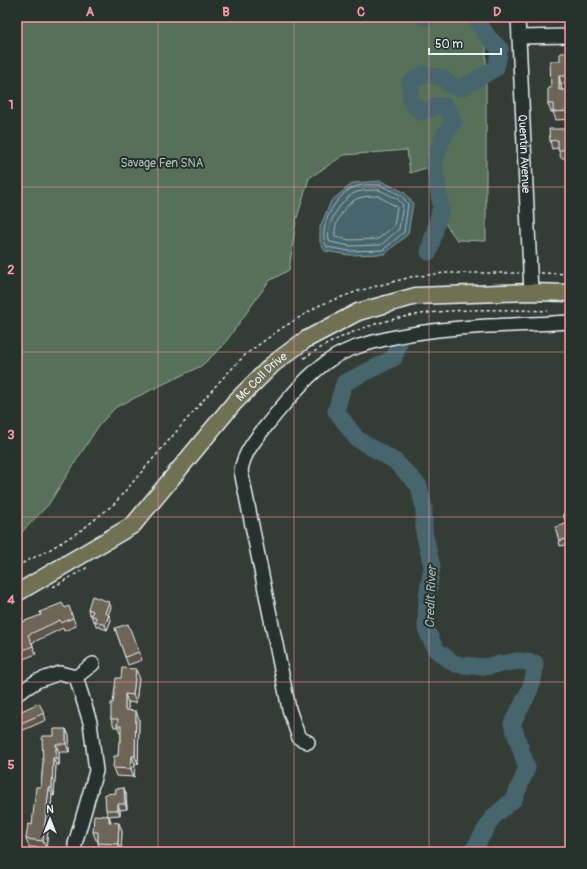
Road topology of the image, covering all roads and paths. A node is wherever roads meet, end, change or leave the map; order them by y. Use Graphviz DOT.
graph roads {
  1 [pos="518,17"];
  2 [pos="570,36"];
  3 [pos="519,37"];
  4 [pos="531,292"];
  5 [pos="570,292"];
  6 [pos="570,322"];
  7 [pos="17,593"];
  8 [pos="93,664"];
  9 [pos="76,677"];
  10 [pos="17,694"];
  11 [pos="308,742"];
  12 [pos="75,852"];
  1 -- 3 [label="street, Quentin Avenue"];
  2 -- 3 [label="street"];
  3 -- 4 [label="street, Quentin Avenue"];
  4 -- 5 [label="main road, Mc Coll Drive"];
  4 -- 7 [label="main road, Mc Coll Drive"];
  6 -- 11 [label="street"];
  8 -- 9 [label="street"];
  9 -- 10 [label="street"];
  9 -- 12 [label="street"];
}
